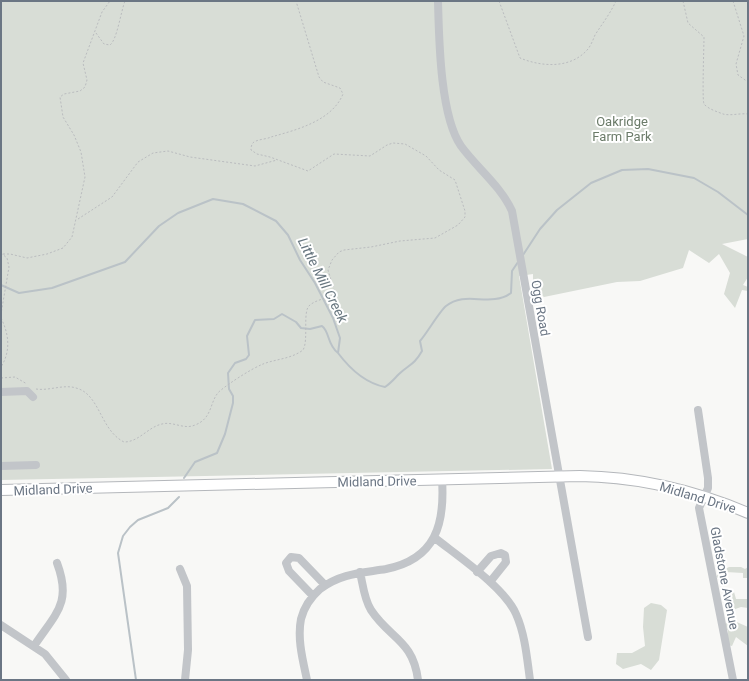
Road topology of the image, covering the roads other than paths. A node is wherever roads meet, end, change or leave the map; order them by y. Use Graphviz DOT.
graph roads {
  1 [pos="438,1"];
  2 [pos="1,392"];
  3 [pos="33,392"];
  4 [pos="698,410"];
  5 [pos="36,465"];
  6 [pos="1,466"];
  7 [pos="558,476"];
  8 [pos="442,479"];
  9 [pos="1,490"];
  10 [pos="704,497"];
  11 [pos="748,513"];
  12 [pos="435,538"];
  13 [pos="57,563"];
  14 [pos="180,569"];
  15 [pos="360,572"];
  16 [pos="477,572"];
  17 [pos="490,582"];
  18 [pos="325,585"];
  19 [pos="313,596"];
  20 [pos="1,625"];
  21 [pos="588,637"];
  22 [pos="34,646"];
  23 [pos="66,680"];
  24 [pos="185,680"];
  25 [pos="307,680"];
  26 [pos="418,680"];
  27 [pos="530,680"];
  28 [pos="733,680"];
  1 -- 7 [label="street, Ogg Road"];
  2 -- 3 [label="street"];
  4 -- 10 [label="street, Gladstone Avenue"];
  5 -- 6 [label="street"];
  7 -- 8 [label="main road, Midland Drive"];
  7 -- 10 [label="main road, Midland Drive"];
  7 -- 21 [label="street, Ogg Road"];
  8 -- 9 [label="main road, Midland Drive"];
  8 -- 12 [label="street"];
  10 -- 11 [label="main road, Midland Drive"];
  10 -- 28 [label="street, Gladstone Avenue"];
  12 -- 15 [label="street"];
  12 -- 16 [label="street"];
  13 -- 22 [label="street"];
  14 -- 24 [label="street"];
  15 -- 18 [label="street"];
  15 -- 26 [label="street"];
  16 -- 17 [label="street"];
  16 -- 17 [label="street"];
  17 -- 27 [label="street"];
  18 -- 19 [label="street"];
  18 -- 19 [label="street"];
  19 -- 25 [label="street"];
  20 -- 22 [label="street"];
  22 -- 23 [label="street"];
}
